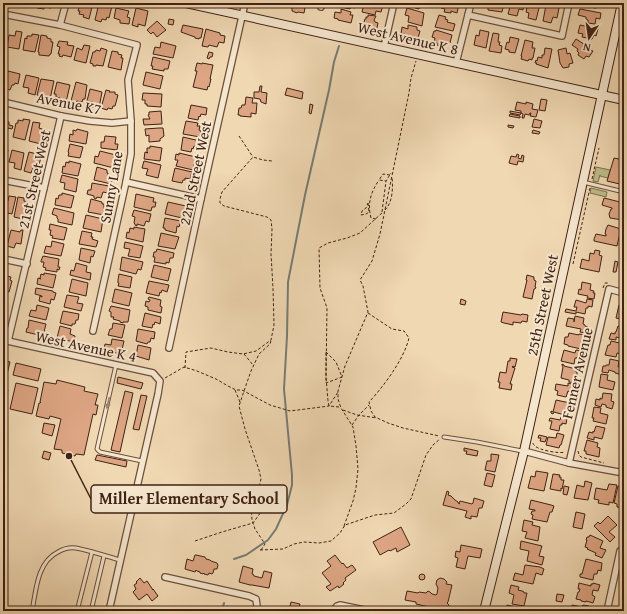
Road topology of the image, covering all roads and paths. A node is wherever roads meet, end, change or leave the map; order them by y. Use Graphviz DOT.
graph roads {
  1 [pos="66,3"];
  2 [pos="186,3"];
  3 [pos="245,3"];
  4 [pos="394,3"];
  5 [pos="472,3"];
  6 [pos="569,3"];
  7 [pos="622,3"];
  8 [pos="3,14"];
  9 [pos="242,15"];
  10 [pos="468,15"];
  11 [pos="60,25"];
  12 [pos="384,47"];
  13 [pos="419,55"];
  14 [pos="456,63"];
  15 [pos="602,95"];
  16 [pos="624,100"];
  17 [pos="3,102"];
  18 [pos="61,116"];
  19 [pos="131,121"];
  20 [pos="239,136"];
  21 [pos="599,148"];
  22 [pos="253,157"];
  23 [pos="272,161"];
  24 [pos="391,174"];
  25 [pos="3,180"];
  26 [pos="379,180"];
  27 [pos="386,181"];
  28 [pos="126,182"];
  29 [pos="587,183"];
  30 [pos="44,188"];
  31 [pos="624,192"];
  32 [pos="201,199"];
  33 [pos="369,212"];
  34 [pos="382,213"];
  35 [pos="377,219"];
  36 [pos="3,259"];
  37 [pos="26,264"];
  38 [pos="572,269"];
  39 [pos="609,286"];
  40 [pos="624,293"];
  41 [pos="602,294"];
  42 [pos="367,313"];
  43 [pos="93,331"];
  44 [pos="6,340"];
  45 [pos="271,340"];
  46 [pos="169,348"];
  47 [pos="326,352"];
  48 [pos="244,354"];
  49 [pos="116,365"];
  50 [pos="254,366"];
  51 [pos="185,368"];
  52 [pos="342,377"];
  53 [pos="160,381"];
  54 [pos="326,383"];
  55 [pos="234,389"];
  56 [pos="244,391"];
  57 [pos="338,392"];
  58 [pos="240,403"];
  59 [pos="370,404"];
  60 [pos="329,406"];
  61 [pos="340,407"];
  62 [pos="342,410"];
  63 [pos="359,415"];
  64 [pos="377,418"];
  65 [pos="352,426"];
  66 [pos="444,436"];
  67 [pos="533,440"];
  68 [pos="567,450"];
  69 [pos="578,450"];
  70 [pos="524,451"];
  71 [pos="142,461"];
  72 [pos="569,463"];
  73 [pos="604,463"];
  74 [pos="624,473"];
  75 [pos="258,493"];
  76 [pos="253,523"];
  77 [pos="344,526"];
  78 [pos="195,541"];
  79 [pos="622,551"];
  80 [pos="92,552"];
  81 [pos="104,556"];
  82 [pos="120,560"];
  83 [pos="166,578"];
  84 [pos="32,611"];
  85 [pos="77,611"];
  86 [pos="91,611"];
  87 [pos="109,611"];
  88 [pos="256,611"];
  89 [pos="333,611"];
  90 [pos="369,611"];
  91 [pos="484,611"];
  92 [pos="607,611"];
  1 -- 11 [label="street"];
  2 -- 9 [label="street, West Avenue K 8"];
  3 -- 9 [label="street, 22nd Street West"];
  4 -- 12 [label="street"];
  5 -- 10 [label="street"];
  6 -- 10 [label="street"];
  7 -- 15 [label="street, 25th Street West"];
  8 -- 11 [label="street"];
  9 -- 12 [label="street, West Avenue K 8"];
  9 -- 32 [label="street, 22nd Street West"];
  10 -- 14 [label="street"];
  11 -- 19 [label="street, Sunny Lane"];
  12 -- 13 [label="street, West Avenue K 8"];
  13 -- 14 [label="street, West Avenue K 8"];
  13 -- 24 [label="path"];
  14 -- 15 [label="street, West Avenue K 8"];
  15 -- 16 [label="street, West Avenue K 8"];
  15 -- 29 [label="street, 25th Street West"];
  17 -- 18 [label="street, Avenue K7"];
  18 -- 19 [label="street, Avenue K7"];
  18 -- 30 [label="street, 21st Street West"];
  19 -- 28 [label="street, Sunny Lane"];
  20 -- 22 [label="path"];
  21 -- 29 [label="path"];
  22 -- 23 [label="path"];
  22 -- 45 [label="path"];
  24 -- 26 [label="path"];
  24 -- 27 [label="path"];
  24 -- 34 [label="path"];
  24 -- 42 [label="path"];
  25 -- 30 [label="street"];
  26 -- 27 [label="path"];
  26 -- 33 [label="path"];
  27 -- 34 [label="path"];
  28 -- 32 [label="street"];
  28 -- 43 [label="street, Sunny Lane"];
  29 -- 31 [label="lane"];
  29 -- 38 [label="path"];
  29 -- 70 [label="street, 25th Street West"];
  30 -- 37 [label="street, 21st Street West"];
  32 -- 46 [label="street, 22nd Street West"];
  33 -- 33 [label="path"];
  33 -- 35 [label="path"];
  34 -- 35 [label="path"];
  35 -- 47 [label="path"];
  36 -- 37 [label="street"];
  37 -- 44 [label="street, 21st Street West"];
  39 -- 40 [label="street"];
  39 -- 41 [label="path"];
  39 -- 72 [label="street, Fenner Avenue"];
  42 -- 52 [label="path"];
  42 -- 59 [label="path"];
  44 -- 49 [label="street, West Avenue K 4"];
  45 -- 48 [label="path"];
  45 -- 50 [label="path"];
  47 -- 52 [label="path"];
  47 -- 54 [label="path"];
  48 -- 50 [label="path"];
  48 -- 51 [label="path"];
  49 -- 53 [label="street, West Avenue K 4"];
  49 -- 71 [label="lane, one-way"];
  50 -- 56 [label="path"];
  51 -- 53 [label="path"];
  51 -- 55 [label="path"];
  52 -- 54 [label="path"];
  52 -- 57 [label="path"];
  53 -- 71 [label="street"];
  54 -- 60 [label="path"];
  55 -- 56 [label="path"];
  55 -- 58 [label="path"];
  56 -- 58 [label="path"];
  56 -- 60 [label="path"];
  57 -- 60 [label="path"];
  57 -- 61 [label="path"];
  58 -- 75 [label="path"];
  59 -- 63 [label="path"];
  59 -- 64 [label="path"];
  60 -- 61 [label="path"];
  61 -- 62 [label="path"];
  62 -- 63 [label="path"];
  62 -- 65 [label="path"];
  63 -- 64 [label="path"];
  63 -- 65 [label="path"];
  64 -- 66 [label="path"];
  65 -- 77 [label="path"];
  66 -- 70 [label="lane"];
  66 -- 77 [label="path"];
  67 -- 68 [label="path"];
  69 -- 73 [label="path"];
  70 -- 72 [label="street"];
  70 -- 91 [label="street, 25th Street West"];
  71 -- 82 [label="street"];
  72 -- 74 [label="street"];
  75 -- 76 [label="path"];
  75 -- 76 [label="path"];
  76 -- 77 [label="path"];
  76 -- 78 [label="path"];
  79 -- 92 [label="street"];
  80 -- 81 [label="lane"];
  80 -- 84 [label="lane"];
  80 -- 85 [label="lane"];
  81 -- 82 [label="lane"];
  81 -- 86 [label="lane"];
  82 -- 87 [label="street"];
  83 -- 88 [label="street"];
  89 -- 90 [label="street"];
}
